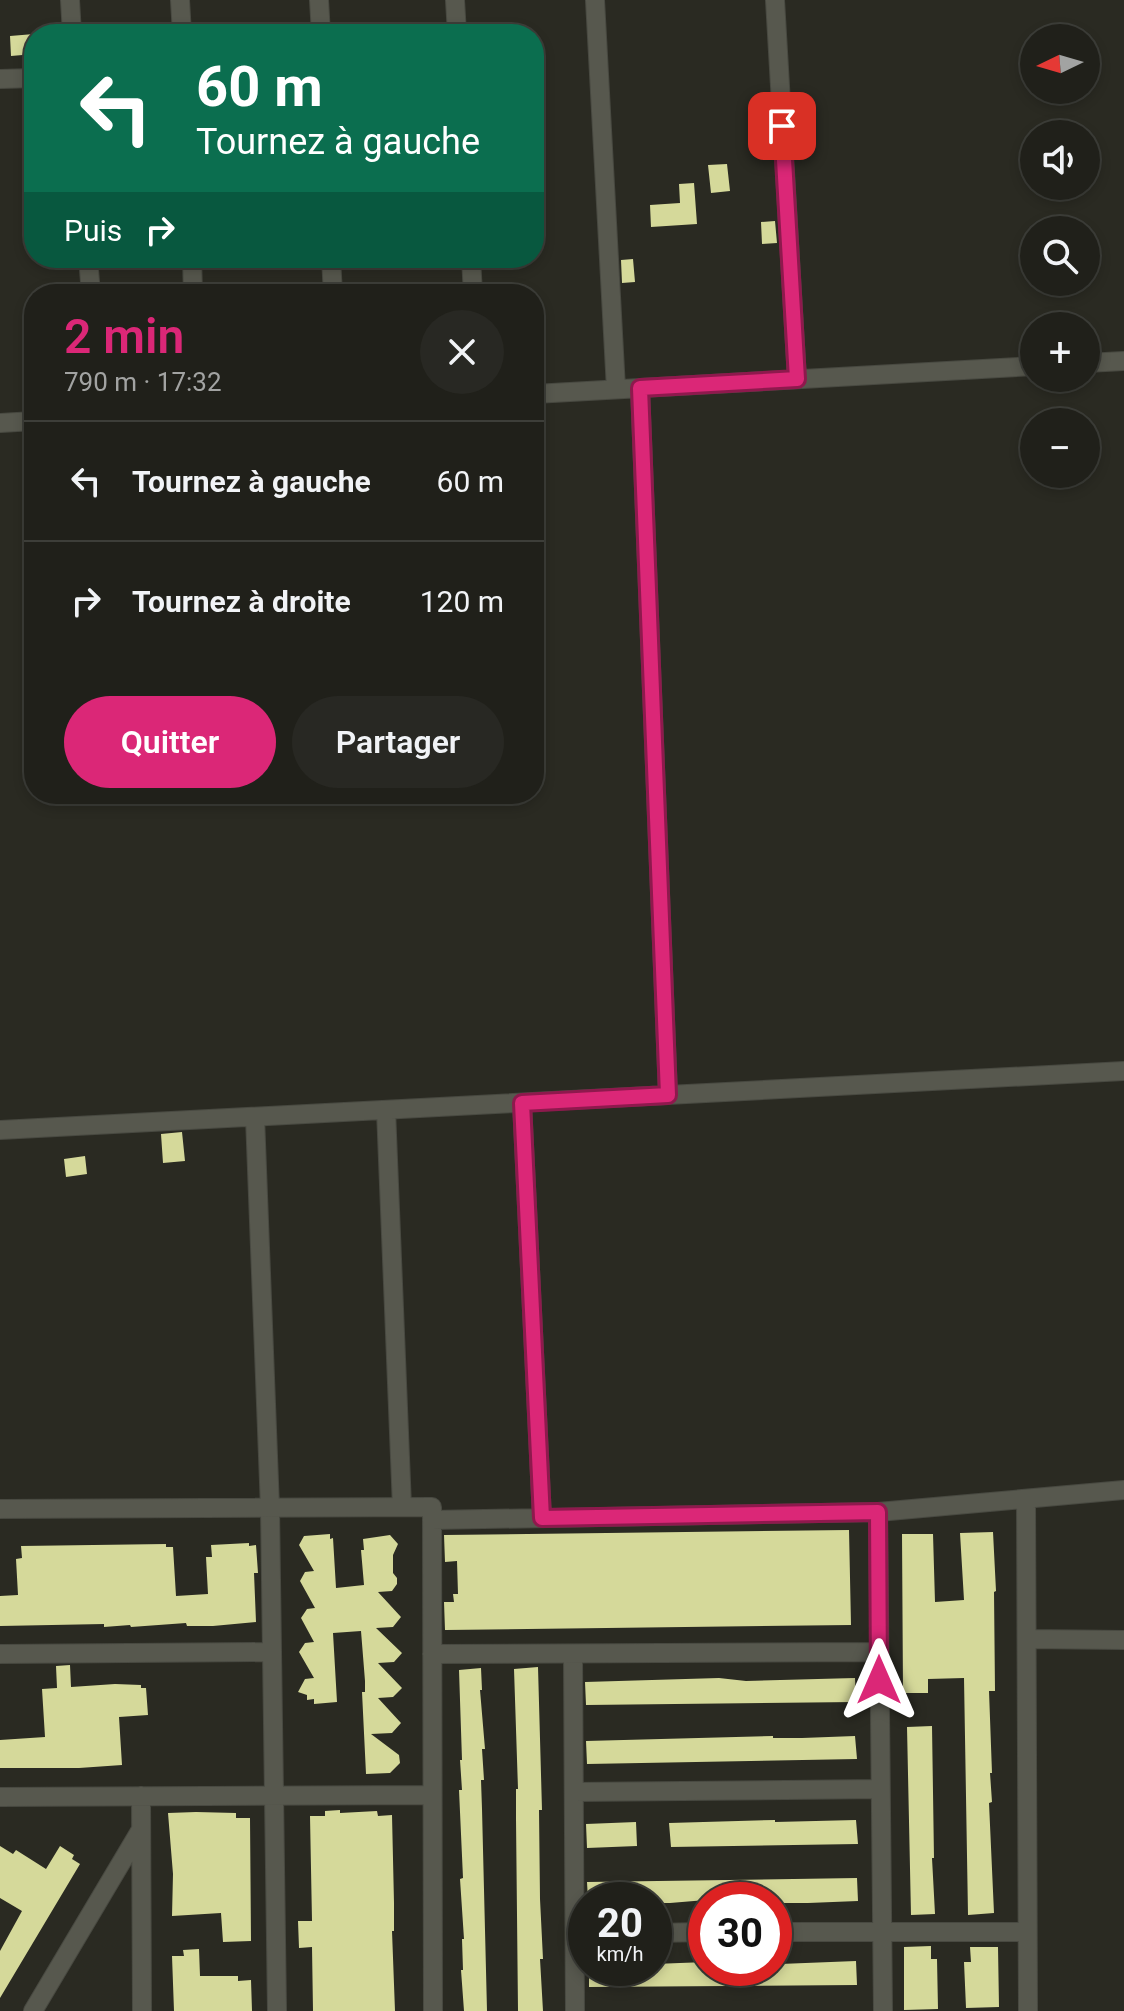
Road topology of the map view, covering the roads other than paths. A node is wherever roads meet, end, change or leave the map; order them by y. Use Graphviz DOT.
graph roads {
  1 [pos="70,0"];
  2 [pos="180,0"];
  3 [pos="319,0"];
  4 [pos="455,0"];
  5 [pos="595,0"];
  6 [pos="775,0"];
  7 [pos="71,24"];
  8 [pos="181,24"];
  9 [pos="320,24"];
  10 [pos="456,24"];
  11 [pos="24,78"];
  12 [pos="0,79"];
  13 [pos="1124,361"];
  14 [pos="1100,362"];
  15 [pos="1020,367"];
  16 [pos="797,379"];
  17 [pos="640,388"];
  18 [pos="616,389"];
  19 [pos="544,393"];
  20 [pos="24,422"];
  21 [pos="0,423"];
  22 [pos="1124,1071"];
  23 [pos="668,1095"];
  24 [pos="522,1103"];
  25 [pos="386,1110"];
  26 [pos="255,1117"];
  27 [pos="0,1130"];
  28 [pos="1124,1490"];
  29 [pos="1026,1499"];
  30 [pos="402,1507"];
  31 [pos="270,1508"];
  32 [pos="0,1509"];
  33 [pos="878,1512"];
  34 [pos="542,1518"];
  35 [pos="432,1520"];
  36 [pos="1027,1639"];
  37 [pos="1124,1640"];
  38 [pos="272,1652"];
  39 [pos="879,1652"];
  40 [pos="0,1654"];
  41 [pos="432,1654"];
  42 [pos="573,1655"];
  43 [pos="880,1789"];
  44 [pos="574,1792"];
  45 [pos="432,1795"];
  46 [pos="141,1796"];
  47 [pos="274,1796"];
  48 [pos="0,1797"];
  49 [pos="141,1830"];
  50 [pos="578,1882"];
  51 [pos="881,1930"];
  52 [pos="792,1932"];
  53 [pos="1026,1932"];
  54 [pos="577,1986"];
  55 [pos="33,2011"];
  56 [pos="142,2011"];
  57 [pos="277,2011"];
  58 [pos="433,2011"];
  59 [pos="575,2011"];
  60 [pos="883,2011"];
  61 [pos="1028,2011"];
  1 -- 7 [label="street"];
  2 -- 8 [label="street"];
  3 -- 9 [label="street"];
  4 -- 10 [label="street"];
  5 -- 18 [label="street"];
  6 -- 16 [label="street"];
  11 -- 12 [label="street"];
  13 -- 14 [label="street"];
  15 -- 16 [label="street"];
  16 -- 17 [label="street"];
  17 -- 18 [label="street"];
  17 -- 23 [label="street"];
  18 -- 19 [label="street"];
  20 -- 21 [label="street"];
  22 -- 23 [label="street"];
  23 -- 24 [label="street"];
  24 -- 25 [label="street"];
  24 -- 34 [label="street"];
  25 -- 26 [label="street"];
  25 -- 30 [label="street"];
  26 -- 27 [label="street"];
  26 -- 31 [label="street"];
  28 -- 29 [label="street"];
  29 -- 33 [label="street"];
  29 -- 36 [label="street"];
  30 -- 31 [label="street"];
  30 -- 35 [label="street"];
  31 -- 32 [label="street"];
  31 -- 38 [label="street"];
  33 -- 34 [label="street"];
  33 -- 39 [label="street"];
  34 -- 35 [label="street"];
  35 -- 41 [label="street"];
  36 -- 37 [label="street"];
  36 -- 53 [label="street"];
  38 -- 40 [label="street"];
  38 -- 47 [label="street"];
  39 -- 42 [label="street"];
  39 -- 43 [label="street"];
  41 -- 42 [label="street"];
  41 -- 45 [label="street"];
  42 -- 44 [label="street"];
  43 -- 44 [label="street"];
  43 -- 51 [label="street"];
  44 -- 50 [label="street"];
  45 -- 47 [label="street"];
  45 -- 58 [label="street"];
  46 -- 47 [label="street"];
  46 -- 48 [label="street"];
  46 -- 49 [label="street"];
  47 -- 57 [label="street"];
  49 -- 55 [label="street"];
  49 -- 56 [label="street"];
  51 -- 52 [label="street"];
  51 -- 53 [label="street"];
  51 -- 60 [label="street"];
  53 -- 61 [label="street"];
  54 -- 59 [label="street"];
}
